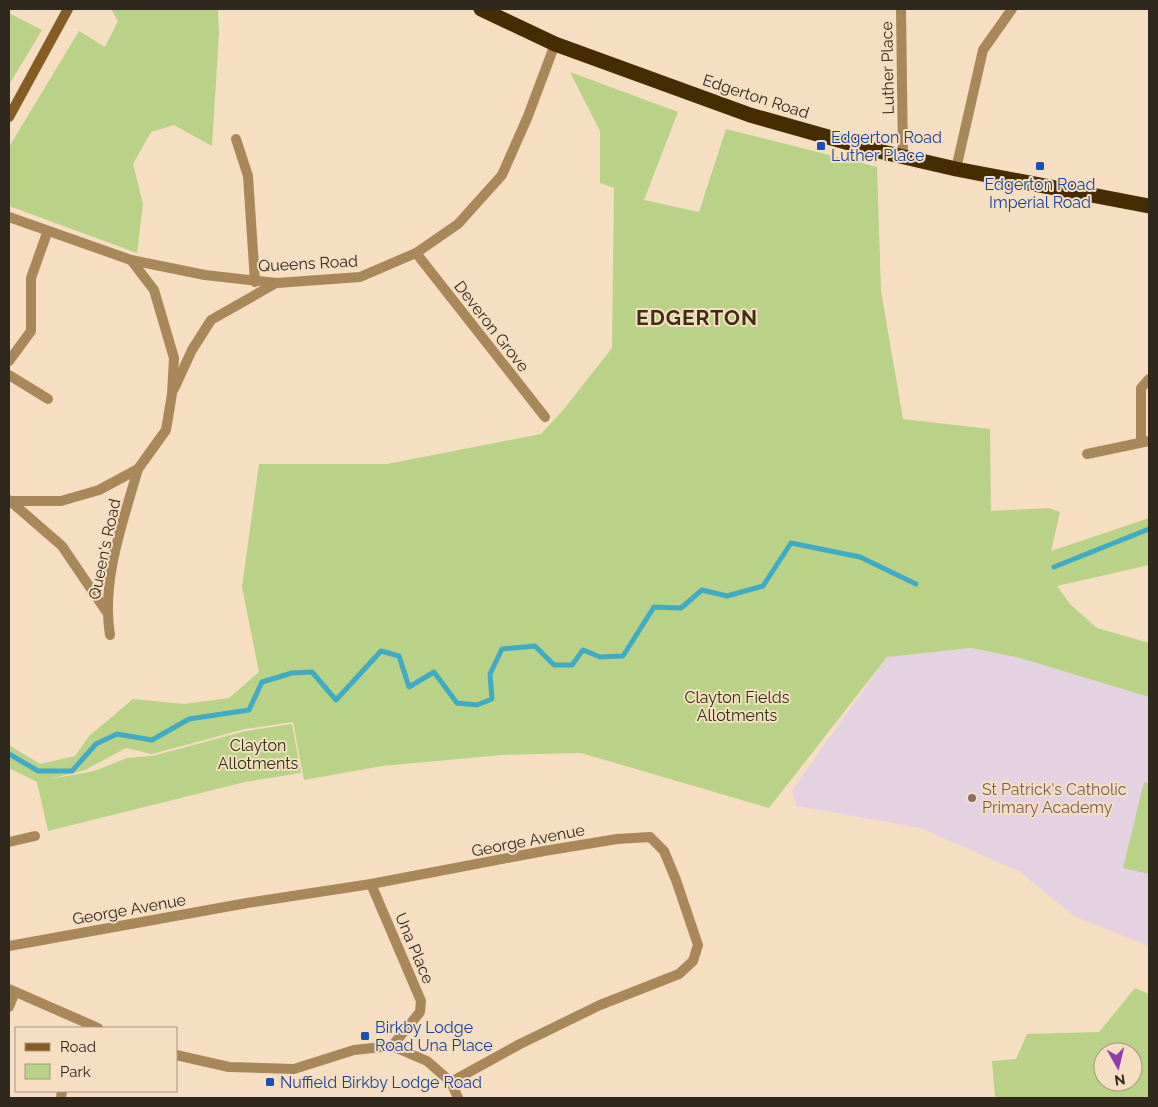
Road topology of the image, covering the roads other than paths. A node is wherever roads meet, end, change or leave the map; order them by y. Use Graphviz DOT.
graph roads {
  1 [pos="68,9"];
  2 [pos="481,9"];
  3 [pos="902,9"];
  4 [pos="1012,9"];
  5 [pos="555,44"];
  6 [pos="9,117"];
  7 [pos="236,139"];
  8 [pos="903,157"];
  9 [pos="956,169"];
  10 [pos="1149,206"];
  11 [pos="9,218"];
  12 [pos="47,233"];
  13 [pos="416,252"];
  14 [pos="131,260"];
  15 [pos="255,282"];
  16 [pos="277,283"];
  17 [pos="9,361"];
  18 [pos="9,375"];
  19 [pos="1149,379"];
  20 [pos="172,394"];
  21 [pos="48,399"];
  22 [pos="545,418"];
  23 [pos="1145,442"];
  24 [pos="1088,454"];
  25 [pos="138,469"];
  26 [pos="10,500"];
  27 [pos="106,611"];
  28 [pos="110,635"];
  29 [pos="35,836"];
  30 [pos="9,842"];
  31 [pos="371,884"];
  32 [pos="9,946"];
  33 [pos="12,991"];
  34 [pos="9,1008"];
  35 [pos="96,1027"];
  36 [pos="392,1046"];
  37 [pos="178,1055"];
  38 [pos="450,1082"];
  39 [pos="458,1098"];
  1 -- 6 [label="street"];
  2 -- 5 [label="highway, Edgerton Road"];
  3 -- 8 [label="street, Luther Place"];
  4 -- 9 [label="street"];
  5 -- 8 [label="highway, Edgerton Road"];
  5 -- 13 [label="street, Queens Road"];
  7 -- 15 [label="street"];
  8 -- 9 [label="highway, Edgerton Road"];
  9 -- 10 [label="highway, Edgerton Road"];
  11 -- 12 [label="street, Queens Road"];
  12 -- 14 [label="street, Queens Road"];
  12 -- 17 [label="street"];
  13 -- 16 [label="street, Queens Road"];
  13 -- 22 [label="street, Deveron Grove"];
  14 -- 15 [label="street, Queens Road"];
  14 -- 20 [label="street"];
  15 -- 16 [label="street, Queens Road"];
  16 -- 20 [label="street"];
  18 -- 21 [label="street"];
  19 -- 23 [label="street"];
  20 -- 25 [label="street"];
  23 -- 24 [label="street"];
  25 -- 26 [label="street"];
  25 -- 27 [label="street, Queen's Road"];
  26 -- 27 [label="street"];
  27 -- 28 [label="street, Queen's Road"];
  29 -- 30 [label="street"];
  31 -- 32 [label="street, George Avenue"];
  31 -- 36 [label="street, Una Place"];
  31 -- 38 [label="street, George Avenue"];
  33 -- 34 [label="street"];
  33 -- 35 [label="street"];
  36 -- 37 [label="street"];
  36 -- 38 [label="street"];
  38 -- 39 [label="street"];
}
